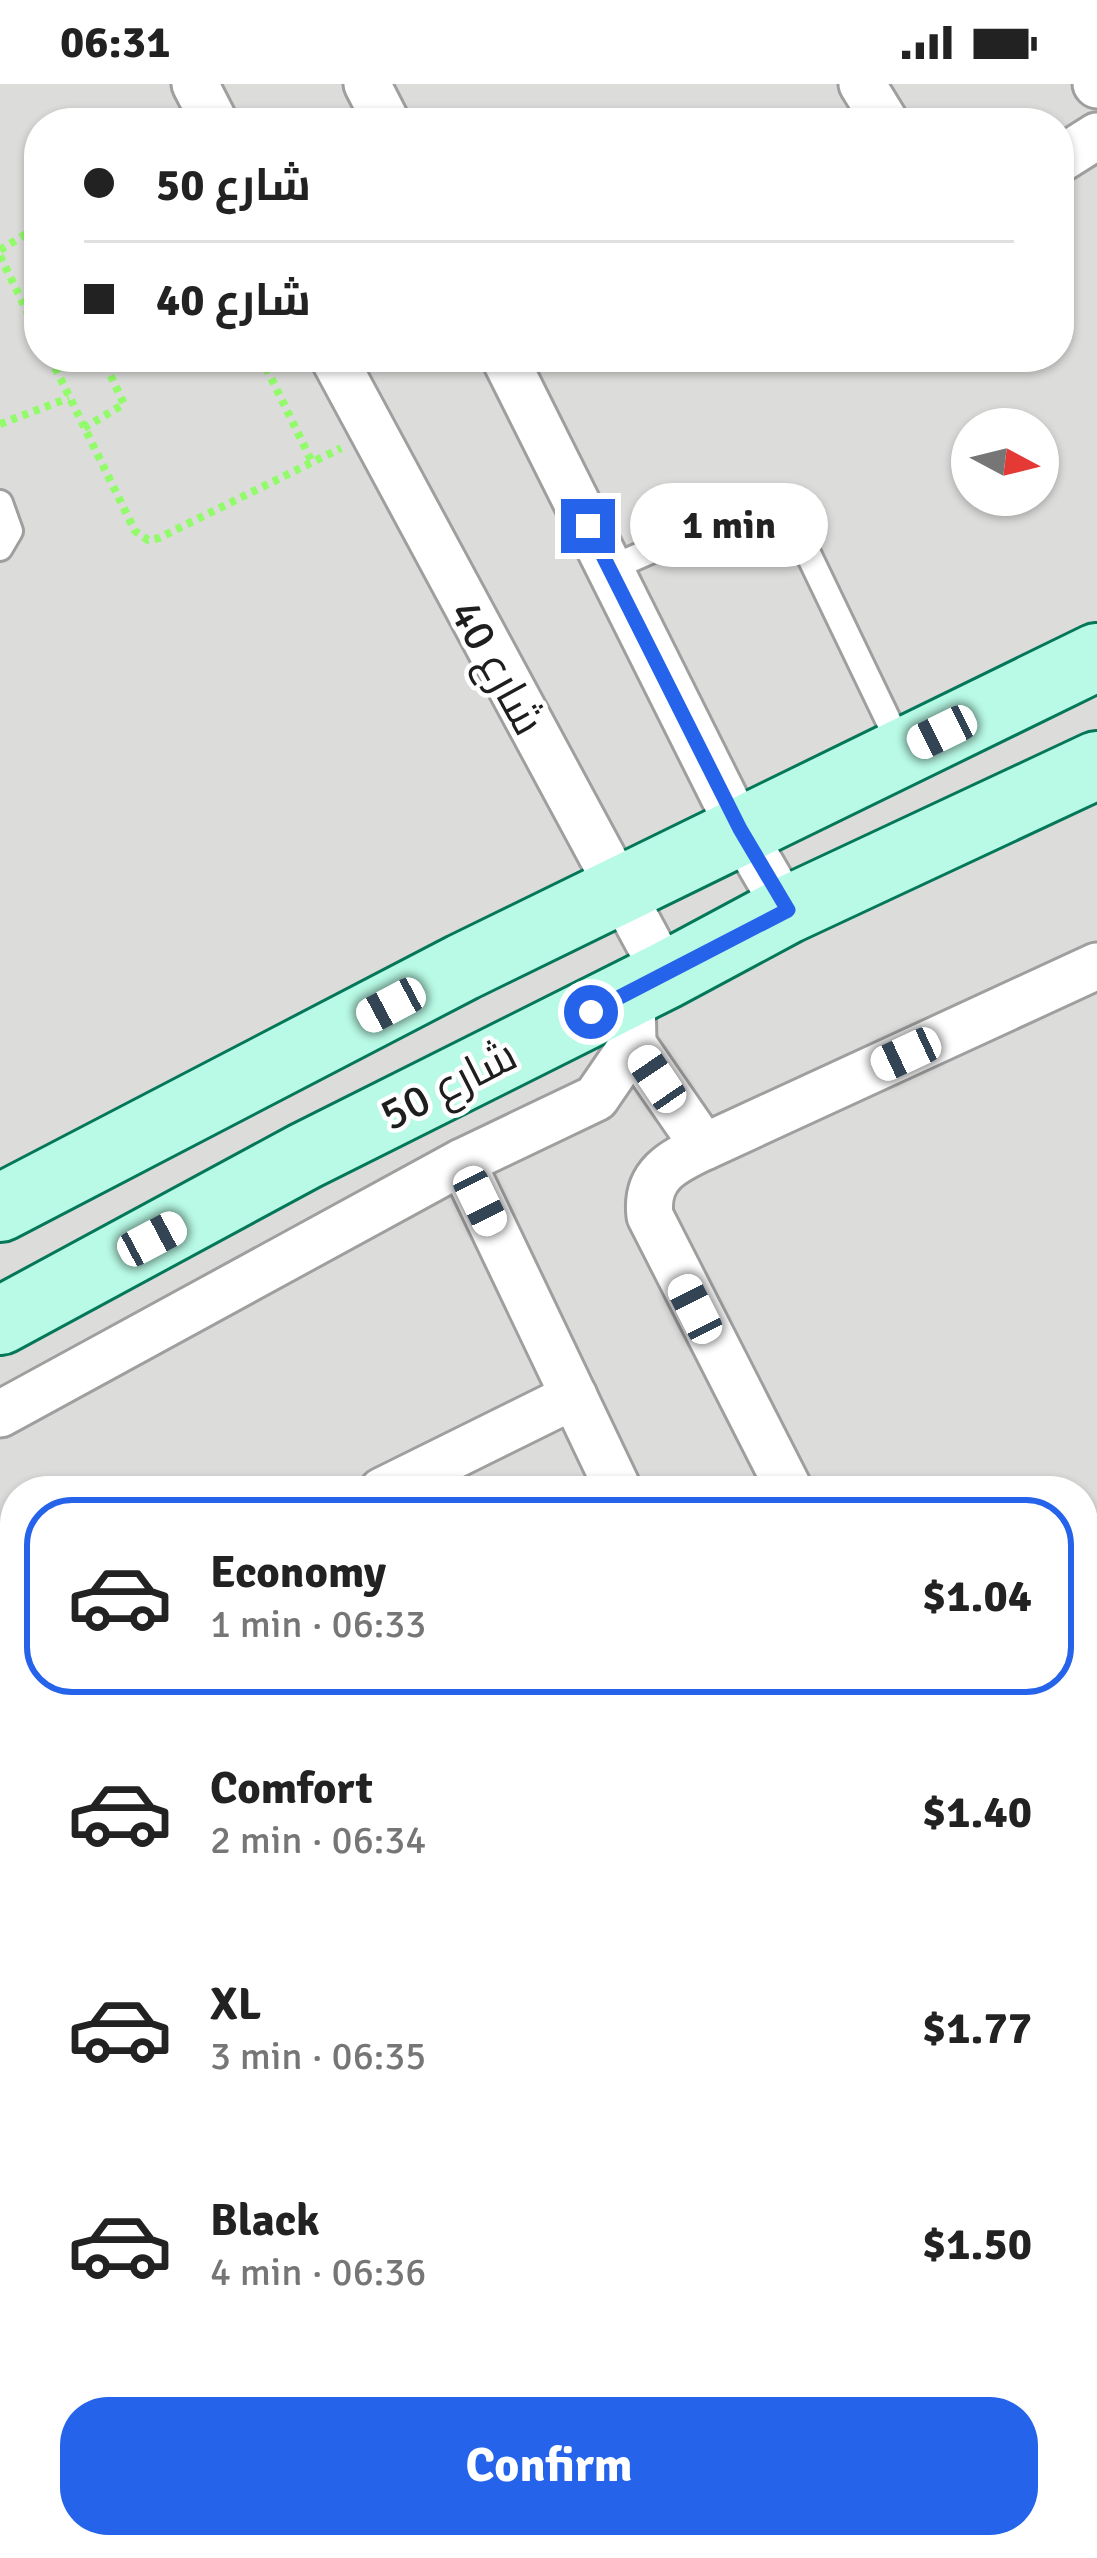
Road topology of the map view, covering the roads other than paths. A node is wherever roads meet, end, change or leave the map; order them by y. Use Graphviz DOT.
graph roads {
  1 [pos="340,372"];
  2 [pos="511,372"];
  3 [pos="0,502"];
  4 [pos="0,548"];
  5 [pos="609,568"];
  6 [pos="1097,657"];
  7 [pos="903,751"];
  8 [pos="1097,765"];
  9 [pos="740,829"];
  10 [pos="621,892"];
  11 [pos="788,910"];
  12 [pos="1097,966"];
  13 [pos="644,1004"];
  14 [pos="704,1147"];
  15 [pos="462,1162"];
  16 [pos="0,1208"];
  17 [pos="0,1321"];
  18 [pos="574,1396"];
  19 [pos="0,1414"];
  20 [pos="412,1476"];
  21 [pos="613,1476"];
  22 [pos="782,1476"];
  1 -- 10 [label="street, شارع 40"];
  2 -- 5 [label="street"];
  3 -- 4 [label="lane"];
  5 -- 7 [label="lane"];
  5 -- 9 [label="street"];
  6 -- 7 [label="street"];
  7 -- 9 [label="street"];
  8 -- 11 [label="street, شارع 50"];
  9 -- 10 [label="street"];
  9 -- 11 [label="street"];
  10 -- 13 [label="street, شارع 40"];
  10 -- 16 [label="street"];
  11 -- 13 [label="street, شارع 50"];
  12 -- 14 [label="street"];
  13 -- 14 [label="street, شارع 40"];
  13 -- 15 [label="street"];
  13 -- 17 [label="street, شارع 50"];
  14 -- 22 [label="street"];
  15 -- 18 [label="street"];
  15 -- 19 [label="street"];
  18 -- 20 [label="street"];
  18 -- 21 [label="street"];
}
